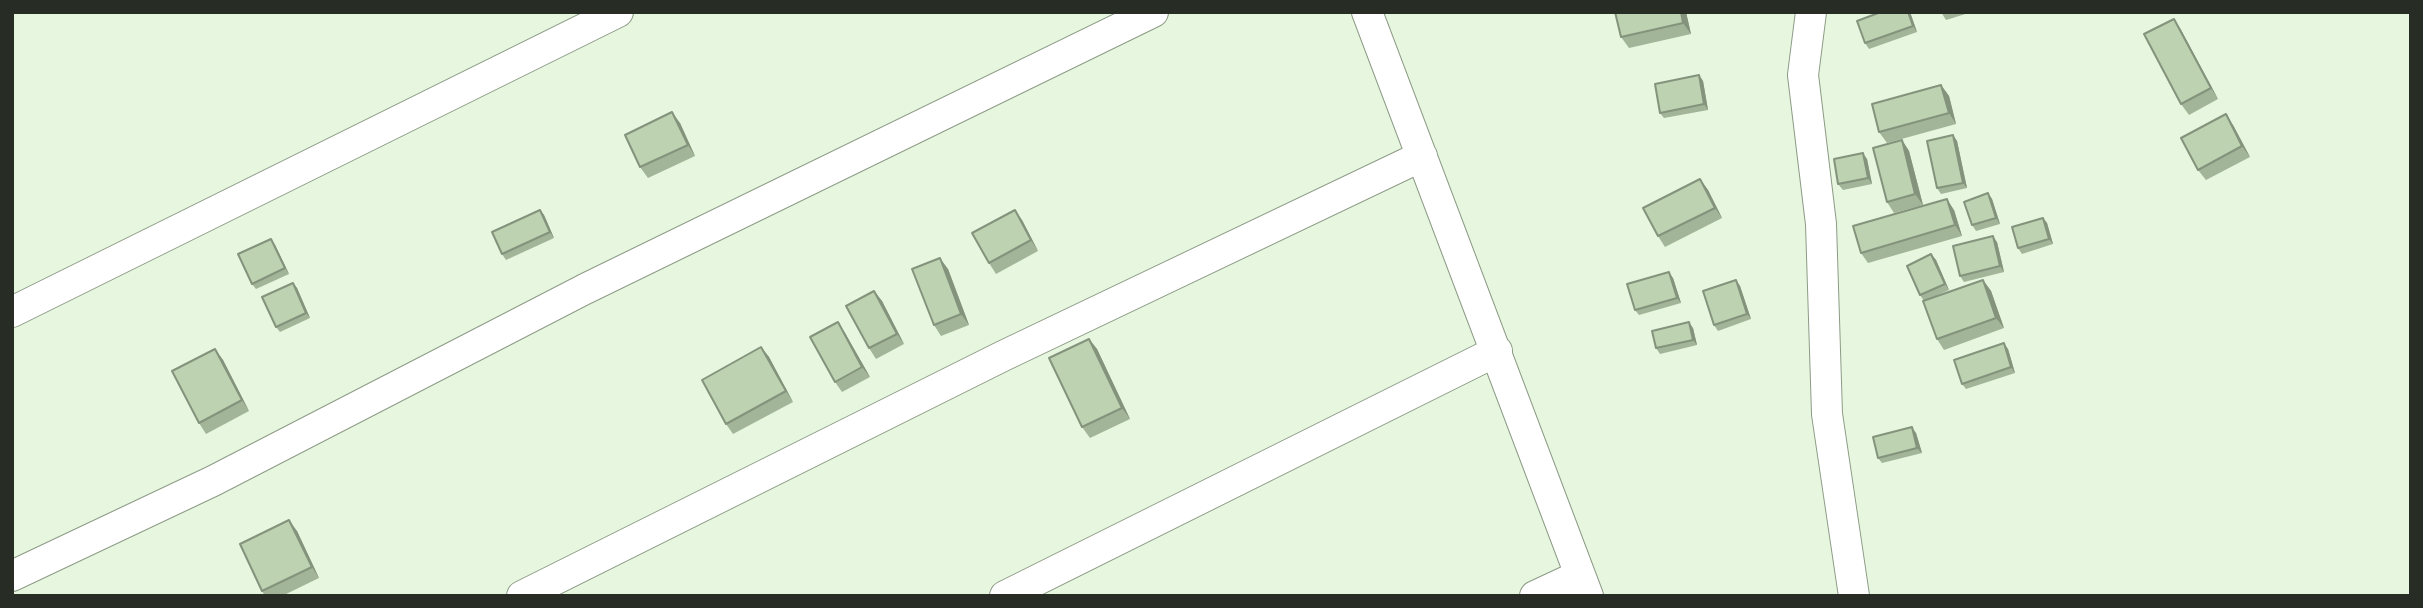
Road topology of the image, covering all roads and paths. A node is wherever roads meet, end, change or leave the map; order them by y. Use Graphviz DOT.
graph roads {
  1 [pos="618,12"];
  2 [pos="1153,12"];
  3 [pos="1367,12"];
  4 [pos="1811,12"];
  5 [pos="1422,156"];
  6 [pos="12,312"];
  7 [pos="1497,351"];
  8 [pos="12,576"];
  9 [pos="1584,585"];
  10 [pos="522,596"];
  11 [pos="1005,596"];
  12 [pos="1535,596"];
  13 [pos="1854,596"];
  1 -- 6 [label="street"];
  2 -- 8 [label="street"];
  3 -- 5 [label="street"];
  4 -- 13 [label="street"];
  5 -- 7 [label="street"];
  5 -- 10 [label="street"];
  7 -- 9 [label="street"];
  7 -- 11 [label="street"];
  9 -- 12 [label="street"];
}
